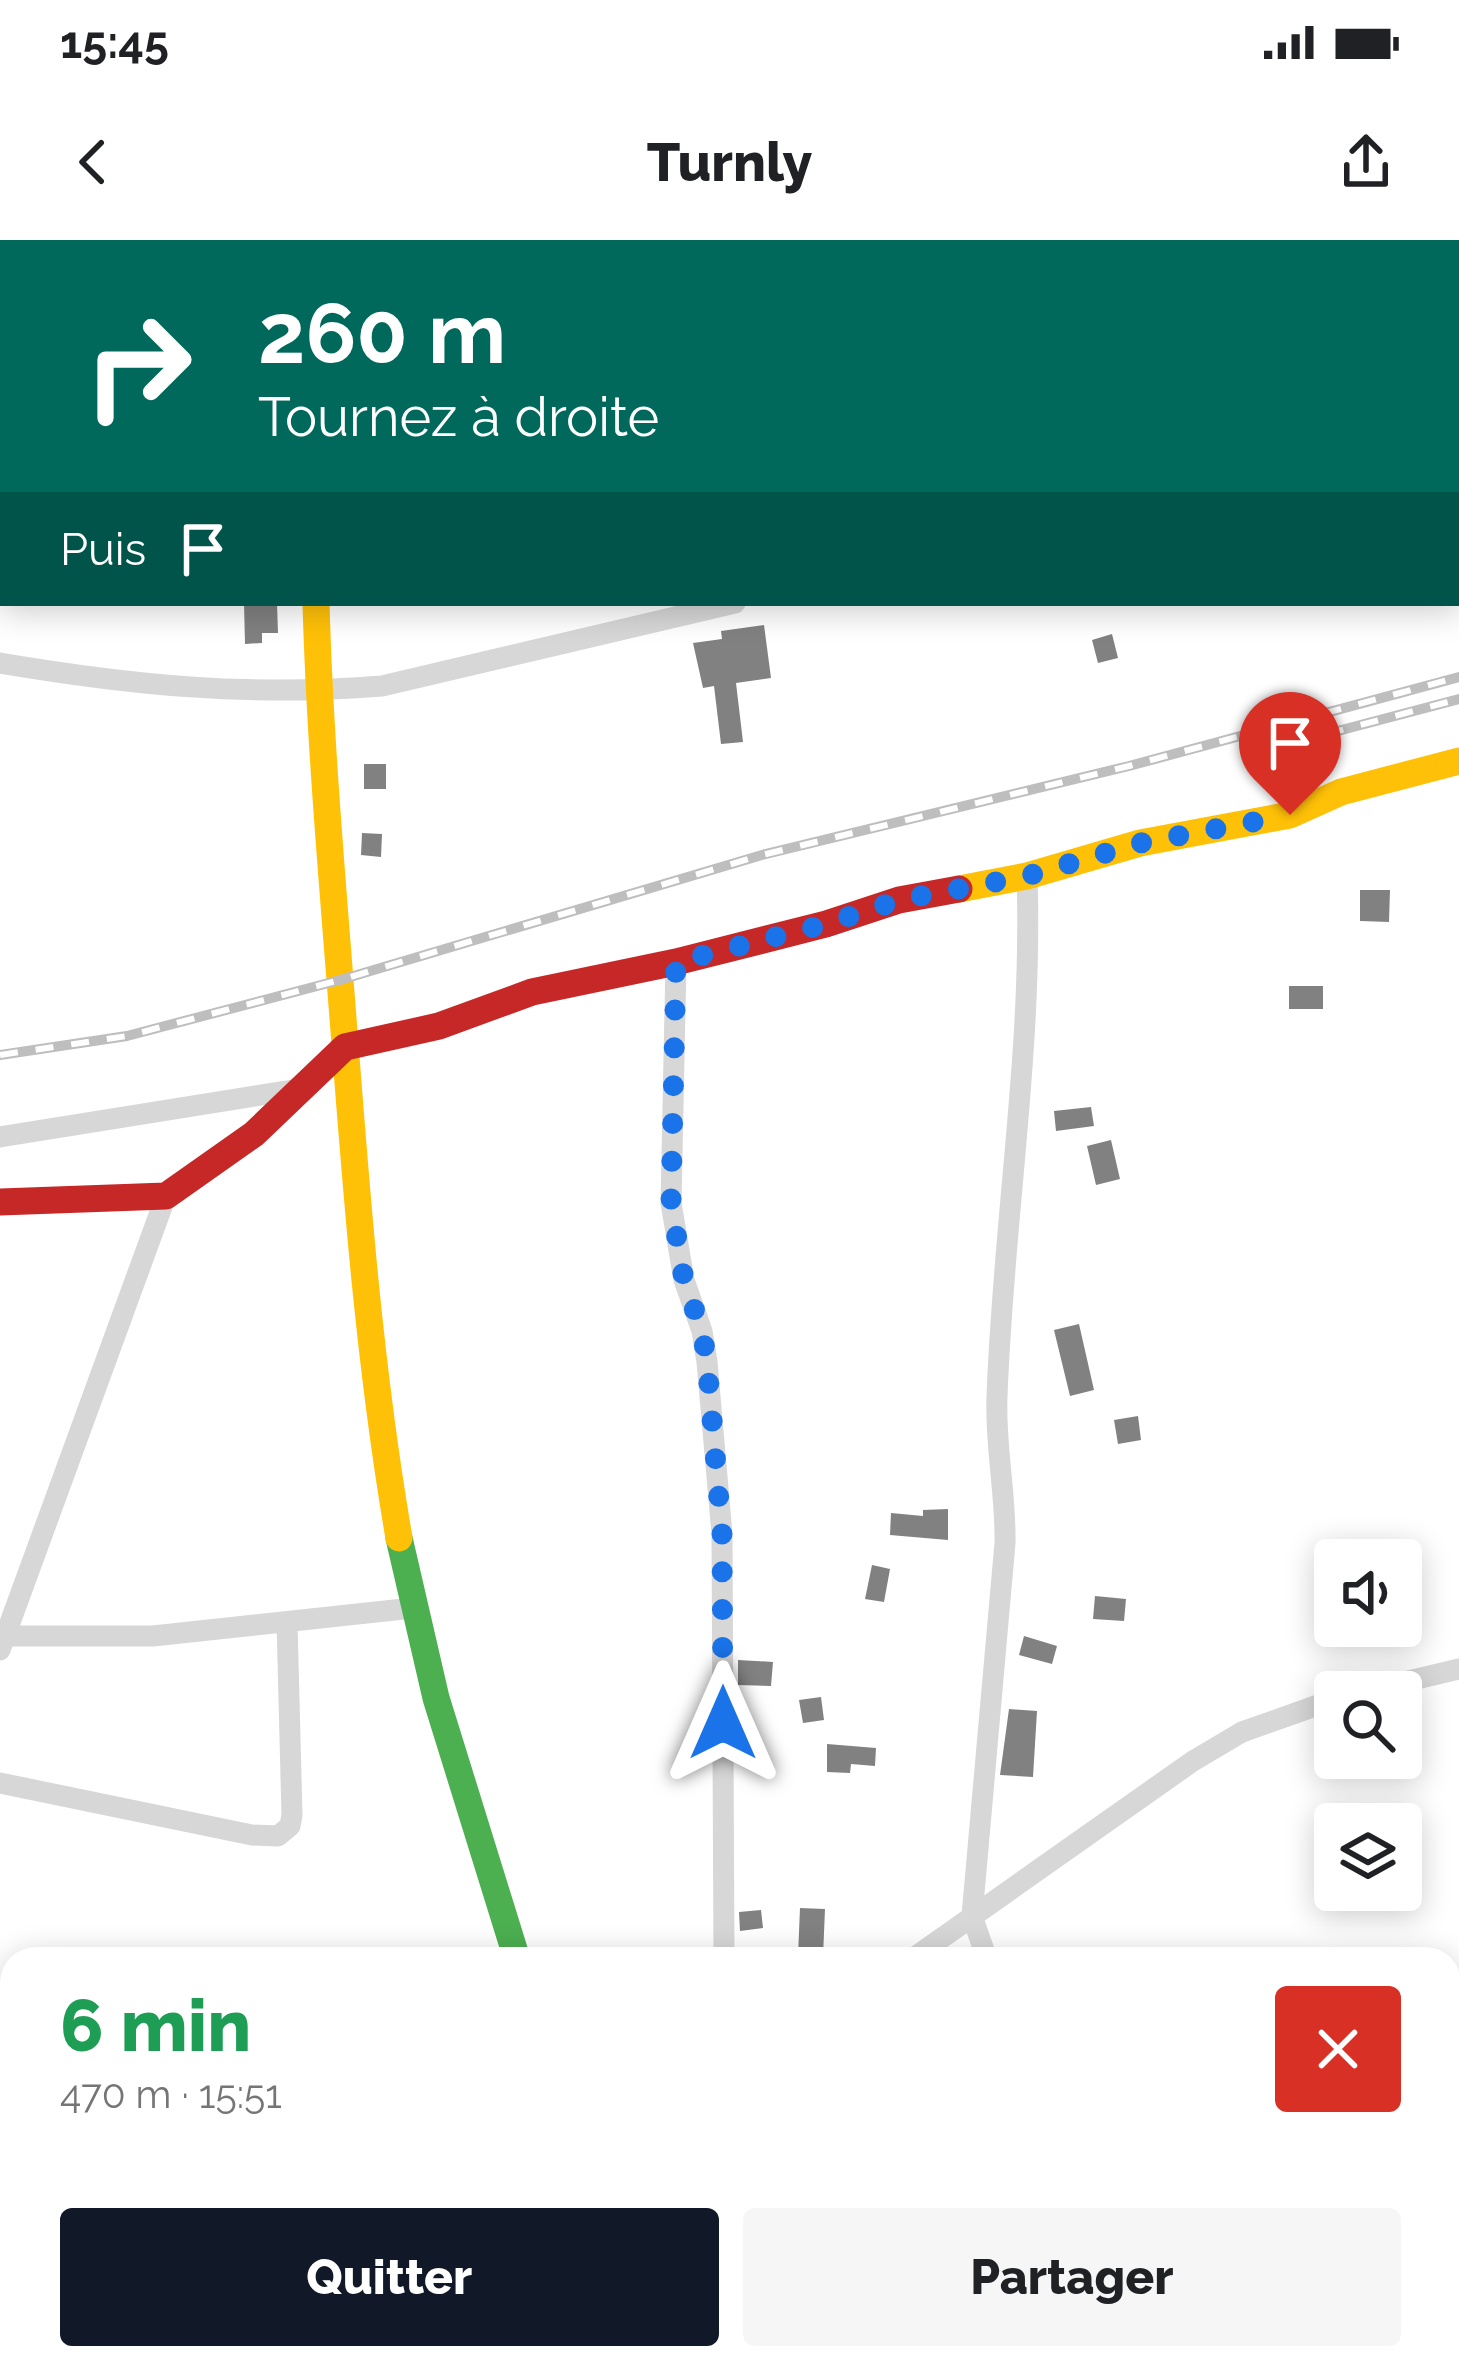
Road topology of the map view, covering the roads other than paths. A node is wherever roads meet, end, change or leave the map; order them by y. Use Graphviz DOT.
graph roads {
  1 [pos="316,606"];
  2 [pos="722,606"];
  3 [pos="0,663"];
  4 [pos="317,691"];
  5 [pos="1459,761"];
  6 [pos="1027,876"];
  7 [pos="676,962"];
  8 [pos="345,1047"];
  9 [pos="300,1089"];
  10 [pos="0,1137"];
  11 [pos="166,1196"];
  12 [pos="0,1202"];
  13 [pos="413,1608"];
  14 [pos="287,1622"];
  15 [pos="3,1643"];
  16 [pos="1459,1669"];
  17 [pos="1422,1678"];
  18 [pos="1314,1707"];
  19 [pos="0,1783"];
  20 [pos="972,1916"];
  21 [pos="514,1947"];
  22 [pos="724,1947"];
  23 [pos="929,1947"];
  24 [pos="983,1947"];
  1 -- 4 [label="street"];
  2 -- 4 [label="street"];
  3 -- 4 [label="street"];
  4 -- 8 [label="street"];
  5 -- 6 [label="street"];
  6 -- 7 [label="street"];
  6 -- 20 [label="street"];
  7 -- 8 [label="street"];
  7 -- 22 [label="street"];
  8 -- 9 [label="street"];
  8 -- 13 [label="street"];
  9 -- 10 [label="street"];
  9 -- 11 [label="street"];
  11 -- 12 [label="street"];
  11 -- 15 [label="street"];
  13 -- 14 [label="street"];
  13 -- 21 [label="street"];
  14 -- 15 [label="street"];
  14 -- 19 [label="street"];
  16 -- 17 [label="street"];
  18 -- 20 [label="street"];
  20 -- 23 [label="street"];
  20 -- 24 [label="street"];
}
